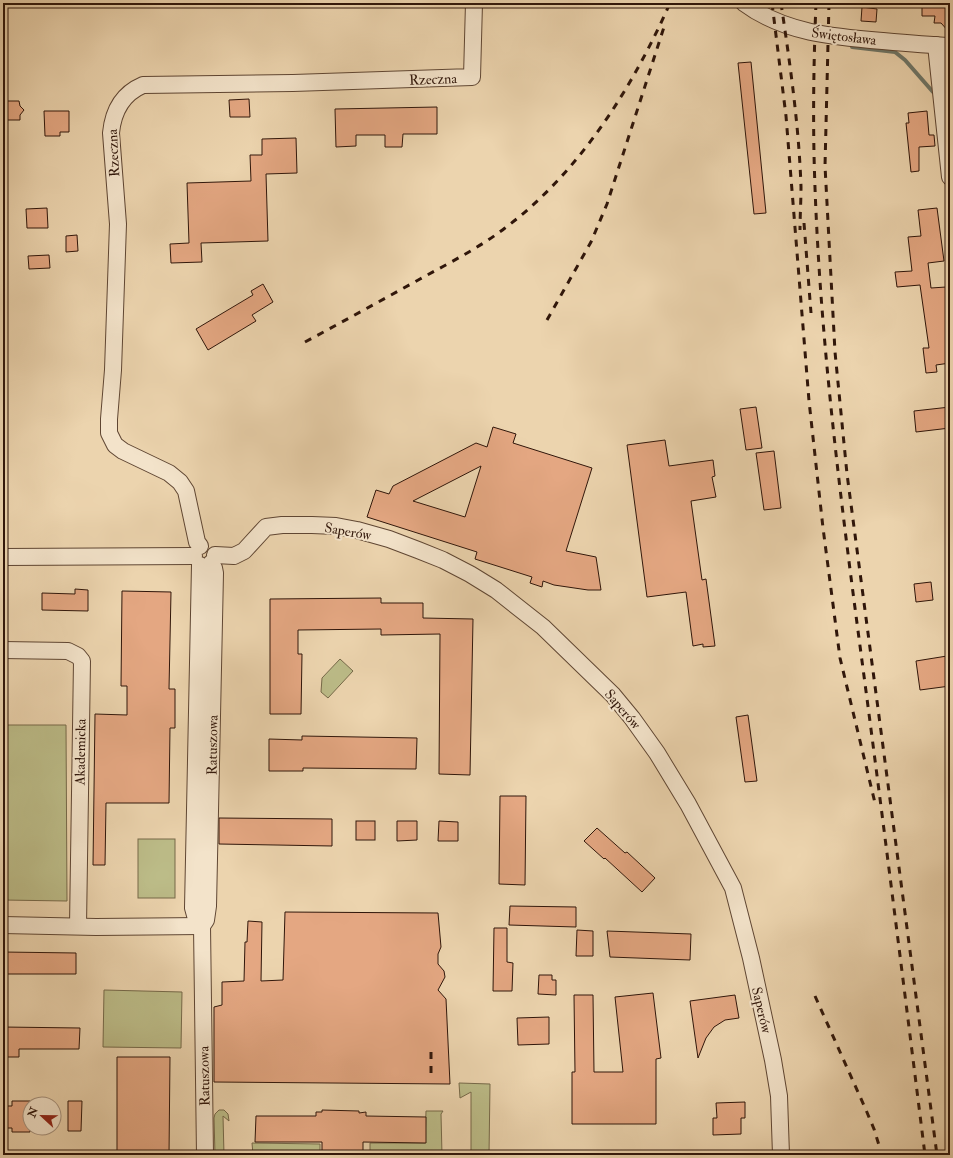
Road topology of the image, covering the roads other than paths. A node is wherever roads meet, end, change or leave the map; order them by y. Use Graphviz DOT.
graph roads {
  1 [pos="474,3"];
  2 [pos="744,3"];
  3 [pos="943,45"];
  4 [pos="950,177"];
  5 [pos="3,557"];
  6 [pos="204,557"];
  7 [pos="3,650"];
  8 [pos="3,925"];
  9 [pos="78,926"];
  10 [pos="202,926"];
  11 [pos="205,1155"];
  12 [pos="782,1155"];
  1 -- 6 [label="street, Rzeczna"];
  2 -- 3 [label="street, Świętosława"];
  3 -- 4 [label="street"];
  5 -- 6 [label="street, Saperów"];
  6 -- 10 [label="street, Ratuszowa"];
  6 -- 12 [label="street, Saperów"];
  7 -- 9 [label="street, Akademicka"];
  8 -- 9 [label="street"];
  9 -- 10 [label="street"];
  10 -- 11 [label="street, Ratuszowa"];
}
